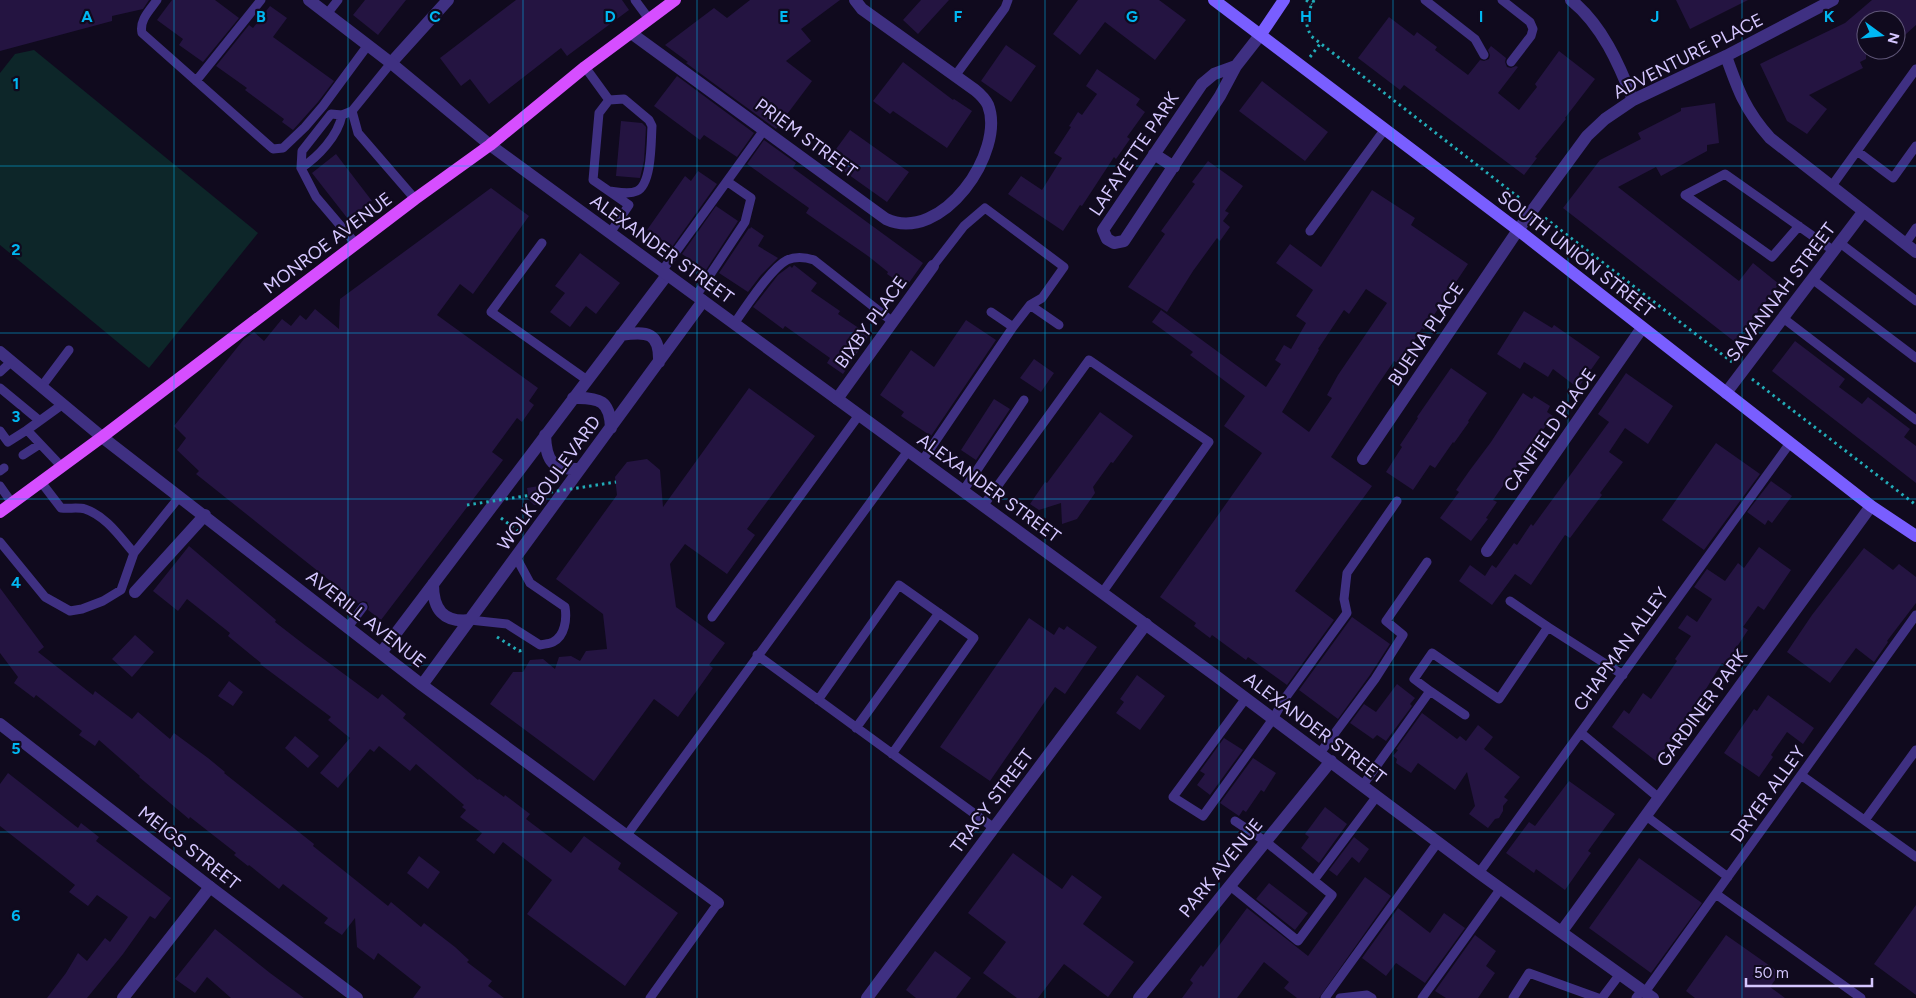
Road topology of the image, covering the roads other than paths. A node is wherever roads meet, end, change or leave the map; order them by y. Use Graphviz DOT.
graph roads {
  1 [pos="157,0"];
  2 [pos="261,0"];
  3 [pos="309,0"];
  4 [pos="338,0"];
  5 [pos="448,0"];
  6 [pos="635,0"];
  7 [pos="675,0"];
  8 [pos="855,0"];
  9 [pos="1008,0"];
  10 [pos="1214,0"];
  11 [pos="1284,0"];
  12 [pos="1425,0"];
  13 [pos="1502,0"];
  14 [pos="1571,0"];
  15 [pos="1833,0"];
  16 [pos="327,14"];
  17 [pos="649,19"];
  18 [pos="631,33"];
  19 [pos="1261,34"];
  20 [pos="368,45"];
  21 [pos="1484,55"];
  22 [pos="1726,56"];
  23 [pos="1511,62"];
  24 [pos="391,63"];
  25 [pos="1236,66"];
  26 [pos="585,67"];
  27 [pos="1916,69"];
  28 [pos="955,76"];
  29 [pos="196,81"];
  30 [pos="610,100"];
  31 [pos="1633,100"];
  32 [pos="352,112"];
  33 [pos="342,115"];
  34 [pos="1385,129"];
  35 [pos="764,130"];
  36 [pos="490,145"];
  37 [pos="1916,146"];
  38 [pos="1857,152"];
  39 [pos="1154,154"];
  40 [pos="1174,167"];
  41 [pos="301,168"];
  42 [pos="728,182"];
  43 [pos="1831,187"];
  44 [pos="609,191"];
  45 [pos="415,199"];
  46 [pos="1863,212"];
  47 [pos="1799,226"];
  48 [pos="1916,228"];
  49 [pos="1310,230"];
  50 [pos="1518,230"];
  51 [pos="610,233"];
  52 [pos="542,243"];
  53 [pos="356,244"];
  54 [pos="1905,244"];
  55 [pos="1837,247"];
  56 [pos="1916,252"];
  57 [pos="933,266"];
  58 [pos="664,273"];
  59 [pos="1812,279"];
  60 [pos="700,299"];
  61 [pos="1916,301"];
  62 [pos="1030,305"];
  63 [pos="991,312"];
  64 [pos="1783,318"];
  65 [pos="893,322"];
  66 [pos="734,324"];
  67 [pos="1059,326"];
  68 [pos="1013,327"];
  69 [pos="1642,328"];
  70 [pos="621,335"];
  71 [pos="69,350"];
  72 [pos="0,352"];
  73 [pos="1916,358"];
  74 [pos="12,361"];
  75 [pos="659,362"];
  76 [pos="0,372"];
  77 [pos="587,380"];
  78 [pos="42,386"];
  79 [pos="0,388"];
  80 [pos="1726,393"];
  81 [pos="573,398"];
  82 [pos="837,399"];
  83 [pos="1024,400"];
  84 [pos="63,404"];
  85 [pos="860,415"];
  86 [pos="1916,420"];
  87 [pos="40,421"];
  88 [pos="611,428"];
  89 [pos="0,430"];
  90 [pos="27,430"];
  91 [pos="545,436"];
  92 [pos="102,437"];
  93 [pos="8,442"];
  94 [pos="1790,443"];
  95 [pos="40,444"];
  96 [pos="0,448"];
  97 [pos="908,451"];
  98 [pos="23,455"];
  99 [pos="1363,459"];
  100 [pos="922,461"];
  101 [pos="62,467"];
  102 [pos="580,469"];
  103 [pos="41,482"];
  104 [pos="0,486"];
  105 [pos="963,491"];
  106 [pos="180,496"];
  107 [pos="1397,501"];
  108 [pos="12,503"];
  109 [pos="983,506"];
  110 [pos="1871,506"];
  111 [pos="0,512"];
  112 [pos="205,515"];
  113 [pos="1916,536"];
  114 [pos="0,542"];
  115 [pos="1487,551"];
  116 [pos="134,553"];
  117 [pos="516,557"];
  118 [pos="1427,562"];
  119 [pos="433,584"];
  120 [pos="135,592"];
  121 [pos="1102,593"];
  122 [pos="1510,602"];
  123 [pos="363,607"];
  124 [pos="939,613"];
  125 [pos="1916,615"];
  126 [pos="712,617"];
  127 [pos="470,620"];
  128 [pos="1146,624"];
  129 [pos="348,627"];
  130 [pos="1548,627"];
  131 [pos="381,653"];
  132 [pos="757,655"];
  133 [pos="1623,675"];
  134 [pos="422,685"];
  135 [pos="1430,691"];
  136 [pos="1246,698"];
  137 [pos="818,700"];
  138 [pos="1465,715"];
  139 [pos="1273,719"];
  140 [pos="0,724"];
  141 [pos="856,728"];
  142 [pos="1581,733"];
  143 [pos="1916,750"];
  144 [pos="892,754"];
  145 [pos="1325,757"];
  146 [pos="1801,775"];
  147 [pos="1363,786"];
  148 [pos="1377,796"];
  149 [pos="1659,798"];
  150 [pos="1646,816"];
  151 [pos="1865,820"];
  152 [pos="1235,821"];
  153 [pos="994,828"];
  154 [pos="626,835"];
  155 [pos="1265,841"];
  156 [pos="1438,842"];
  157 [pos="1916,857"];
  158 [pos="1479,873"];
  159 [pos="1728,877"];
  160 [pos="1314,880"];
  161 [pos="1229,885"];
  162 [pos="210,887"];
  163 [pos="1500,888"];
  164 [pos="1716,894"];
  165 [pos="718,903"];
  166 [pos="1562,931"];
  167 [pos="1620,974"];
  168 [pos="1644,994"];
  169 [pos="123,998"];
  170 [pos="357,998"];
  171 [pos="650,998"];
  172 [pos="866,998"];
  173 [pos="1139,998"];
  174 [pos="1325,998"];
  175 [pos="1340,998"];
  176 [pos="1372,998"];
  177 [pos="1422,998"];
  178 [pos="1513,998"];
  179 [pos="1598,998"];
  180 [pos="1602,998"];
  181 [pos="1862,998"];
  1 -- 29 [label="lane"];
  2 -- 29 [label="lane"];
  3 -- 16 [label="street, ALEXANDER STREET"];
  4 -- 16 [label="lane"];
  5 -- 24 [label="street"];
  6 -- 17 [label="lane"];
  7 -- 17 [label="main road, MONROE AVENUE"];
  8 -- 28 [label="street, PRIEM STREET"];
  9 -- 28 [label="lane"];
  10 -- 19 [label="main road, SOUTH UNION STREET"];
  11 -- 19 [label="main road"];
  12 -- 21 [label="lane"];
  13 -- 23 [label="lane"];
  14 -- 31 [label="street"];
  15 -- 22 [label="street, ADVENTURE PLACE"];
  16 -- 20 [label="street, ALEXANDER STREET"];
  17 -- 18 [label="main road, MONROE AVENUE"];
  18 -- 26 [label="main road, MONROE AVENUE"];
  18 -- 35 [label="street, PRIEM STREET"];
  19 -- 25 [label="street"];
  19 -- 34 [label="main road, SOUTH UNION STREET"];
  20 -- 24 [label="street, ALEXANDER STREET"];
  20 -- 29 [label="lane"];
  22 -- 31 [label="street, ADVENTURE PLACE"];
  22 -- 43 [label="street"];
  24 -- 32 [label="lane"];
  24 -- 36 [label="street, ALEXANDER STREET"];
  25 -- 39 [label="street, LAFAYETTE PARK"];
  25 -- 40 [label="street, LAFAYETTE PARK"];
  26 -- 30 [label="lane"];
  26 -- 36 [label="main road, MONROE AVENUE"];
  27 -- 38 [label="lane"];
  28 -- 35 [label="street, PRIEM STREET"];
  30 -- 44 [label="lane"];
  30 -- 44 [label="lane"];
  31 -- 50 [label="street, ADVENTURE PLACE"];
  32 -- 33 [label="lane"];
  32 -- 45 [label="lane"];
  33 -- 41 [label="lane"];
  33 -- 41 [label="lane"];
  34 -- 49 [label="lane"];
  34 -- 50 [label="main road, SOUTH UNION STREET"];
  35 -- 42 [label="lane"];
  36 -- 45 [label="main road, MONROE AVENUE"];
  36 -- 51 [label="street, ALEXANDER STREET"];
  37 -- 38 [label="lane"];
  38 -- 43 [label="lane"];
  39 -- 40 [label="street"];
  39 -- 40 [label="street, LAFAYETTE PARK"];
  41 -- 53 [label="lane"];
  42 -- 58 [label="lane"];
  42 -- 60 [label="lane"];
  43 -- 46 [label="street"];
  44 -- 51 [label="lane"];
  45 -- 53 [label="main road, MONROE AVENUE"];
  46 -- 54 [label="street"];
  46 -- 55 [label="street, SAVANNAH STREET"];
  47 -- 47 [label="lane"];
  47 -- 55 [label="lane"];
  48 -- 54 [label="lane"];
  50 -- 69 [label="main road, SOUTH UNION STREET"];
  50 -- 99 [label="street, BUENA PLACE"];
  51 -- 58 [label="street, ALEXANDER STREET"];
  52 -- 77 [label="lane"];
  53 -- 92 [label="main road, MONROE AVENUE"];
  54 -- 56 [label="street"];
  55 -- 59 [label="street, SAVANNAH STREET"];
  55 -- 61 [label="lane"];
  57 -- 62 [label="lane"];
  57 -- 65 [label="street, BIXBY PLACE"];
  58 -- 60 [label="street, ALEXANDER STREET"];
  58 -- 70 [label="street, WOLK BOULEVARD"];
  59 -- 64 [label="street, SAVANNAH STREET"];
  59 -- 73 [label="lane"];
  60 -- 66 [label="street, ALEXANDER STREET"];
  60 -- 75 [label="street, WOLK BOULEVARD"];
  62 -- 67 [label="lane"];
  62 -- 68 [label="lane"];
  63 -- 68 [label="lane"];
  64 -- 80 [label="street, SAVANNAH STREET"];
  64 -- 86 [label="lane"];
  65 -- 66 [label="lane"];
  65 -- 82 [label="street, BIXBY PLACE"];
  66 -- 82 [label="street, ALEXANDER STREET"];
  68 -- 100 [label="lane"];
  69 -- 80 [label="main road, SOUTH UNION STREET"];
  69 -- 115 [label="street, CANFIELD PLACE"];
  70 -- 75 [label="street"];
  70 -- 77 [label="street, WOLK BOULEVARD"];
  71 -- 78 [label="lane"];
  72 -- 74 [label="street, AVERILL AVENUE"];
  74 -- 76 [label="lane"];
  74 -- 78 [label="street, AVERILL AVENUE"];
  75 -- 88 [label="street, WOLK BOULEVARD"];
  77 -- 81 [label="street, WOLK BOULEVARD"];
  78 -- 84 [label="street, AVERILL AVENUE"];
  79 -- 87 [label="lane"];
  80 -- 94 [label="main road, SOUTH UNION STREET"];
  81 -- 88 [label="street"];
  81 -- 91 [label="street, WOLK BOULEVARD"];
  82 -- 85 [label="street, ALEXANDER STREET"];
  83 -- 105 [label="lane"];
  84 -- 87 [label="lane"];
  84 -- 92 [label="street, AVERILL AVENUE"];
  85 -- 97 [label="street, ALEXANDER STREET"];
  85 -- 126 [label="lane"];
  87 -- 90 [label="lane"];
  88 -- 102 [label="street, WOLK BOULEVARD"];
  89 -- 93 [label="lane"];
  90 -- 93 [label="lane"];
  90 -- 95 [label="lane"];
  91 -- 102 [label="street"];
  91 -- 119 [label="street, WOLK BOULEVARD"];
  92 -- 101 [label="main road, MONROE AVENUE"];
  92 -- 106 [label="street, AVERILL AVENUE"];
  93 -- 96 [label="lane"];
  94 -- 110 [label="main road, SOUTH UNION STREET"];
  94 -- 133 [label="lane, CHAPMAN ALLEY"];
  95 -- 98 [label="lane"];
  95 -- 101 [label="lane"];
  97 -- 100 [label="street, ALEXANDER STREET"];
  97 -- 132 [label="lane"];
  100 -- 105 [label="street, ALEXANDER STREET"];
  101 -- 103 [label="main road, MONROE AVENUE"];
  102 -- 117 [label="street, WOLK BOULEVARD"];
  103 -- 108 [label="main road, MONROE AVENUE"];
  103 -- 116 [label="lane"];
  104 -- 108 [label="lane"];
  105 -- 109 [label="street, ALEXANDER STREET"];
  106 -- 112 [label="street, AVERILL AVENUE"];
  106 -- 116 [label="lane"];
  107 -- 139 [label="lane"];
  108 -- 111 [label="main road, MONROE AVENUE"];
  109 -- 121 [label="street, ALEXANDER STREET"];
  109 -- 121 [label="lane"];
  110 -- 113 [label="main road, SOUTH UNION STREET"];
  110 -- 149 [label="street, GARDINER PARK"];
  112 -- 120 [label="street"];
  112 -- 129 [label="street, AVERILL AVENUE"];
  114 -- 116 [label="lane"];
  117 -- 127 [label="street, WOLK BOULEVARD"];
  117 -- 127 [label="lane"];
  118 -- 145 [label="lane"];
  119 -- 127 [label="street"];
  119 -- 131 [label="street, WOLK BOULEVARD"];
  121 -- 128 [label="street, ALEXANDER STREET"];
  122 -- 130 [label="lane"];
  123 -- 129 [label="lane"];
  124 -- 137 [label="lane"];
  124 -- 141 [label="lane"];
  124 -- 144 [label="lane"];
  125 -- 146 [label="lane, DRYER ALLEY"];
  127 -- 134 [label="street, WOLK BOULEVARD"];
  128 -- 136 [label="street, ALEXANDER STREET"];
  128 -- 153 [label="street, TRACY STREET"];
  129 -- 131 [label="street, AVERILL AVENUE"];
  130 -- 133 [label="lane"];
  130 -- 135 [label="lane"];
  131 -- 134 [label="street, AVERILL AVENUE"];
  132 -- 137 [label="lane"];
  132 -- 154 [label="lane"];
  133 -- 142 [label="lane, CHAPMAN ALLEY"];
  134 -- 154 [label="street, AVERILL AVENUE"];
  135 -- 138 [label="lane"];
  135 -- 147 [label="lane"];
  136 -- 139 [label="street, ALEXANDER STREET"];
  136 -- 139 [label="lane"];
  137 -- 141 [label="lane"];
  139 -- 145 [label="street, ALEXANDER STREET"];
  140 -- 162 [label="street, MEIGS STREET"];
  141 -- 144 [label="lane"];
  142 -- 149 [label="lane"];
  142 -- 158 [label="lane, CHAPMAN ALLEY"];
  143 -- 151 [label="lane"];
  144 -- 153 [label="lane"];
  145 -- 147 [label="street, ALEXANDER STREET"];
  145 -- 155 [label="street, PARK AVENUE"];
  146 -- 151 [label="lane"];
  146 -- 159 [label="lane, DRYER ALLEY"];
  147 -- 148 [label="street, ALEXANDER STREET"];
  148 -- 156 [label="street, ALEXANDER STREET"];
  148 -- 160 [label="lane"];
  149 -- 150 [label="street, GARDINER PARK"];
  150 -- 159 [label="lane"];
  150 -- 166 [label="street, GARDINER PARK"];
  151 -- 157 [label="lane"];
  152 -- 155 [label="lane"];
  153 -- 172 [label="street, TRACY STREET"];
  154 -- 165 [label="street, AVERILL AVENUE"];
  155 -- 160 [label="lane"];
  155 -- 161 [label="street, PARK AVENUE"];
  156 -- 158 [label="street, ALEXANDER STREET"];
  156 -- 174 [label="lane"];
  158 -- 163 [label="street, ALEXANDER STREET"];
  159 -- 164 [label="lane, DRYER ALLEY"];
  160 -- 161 [label="lane"];
  161 -- 173 [label="street, PARK AVENUE"];
  162 -- 169 [label="street"];
  162 -- 170 [label="street, MEIGS STREET"];
  163 -- 166 [label="street, ALEXANDER STREET"];
  163 -- 177 [label="lane"];
  164 -- 168 [label="lane, DRYER ALLEY"];
  164 -- 181 [label="lane"];
  165 -- 171 [label="lane"];
  166 -- 167 [label="street, ALEXANDER STREET"];
  167 -- 168 [label="street, ALEXANDER STREET"];
  167 -- 180 [label="lane"];
  175 -- 176 [label="lane"];
  178 -- 179 [label="lane"];
}
